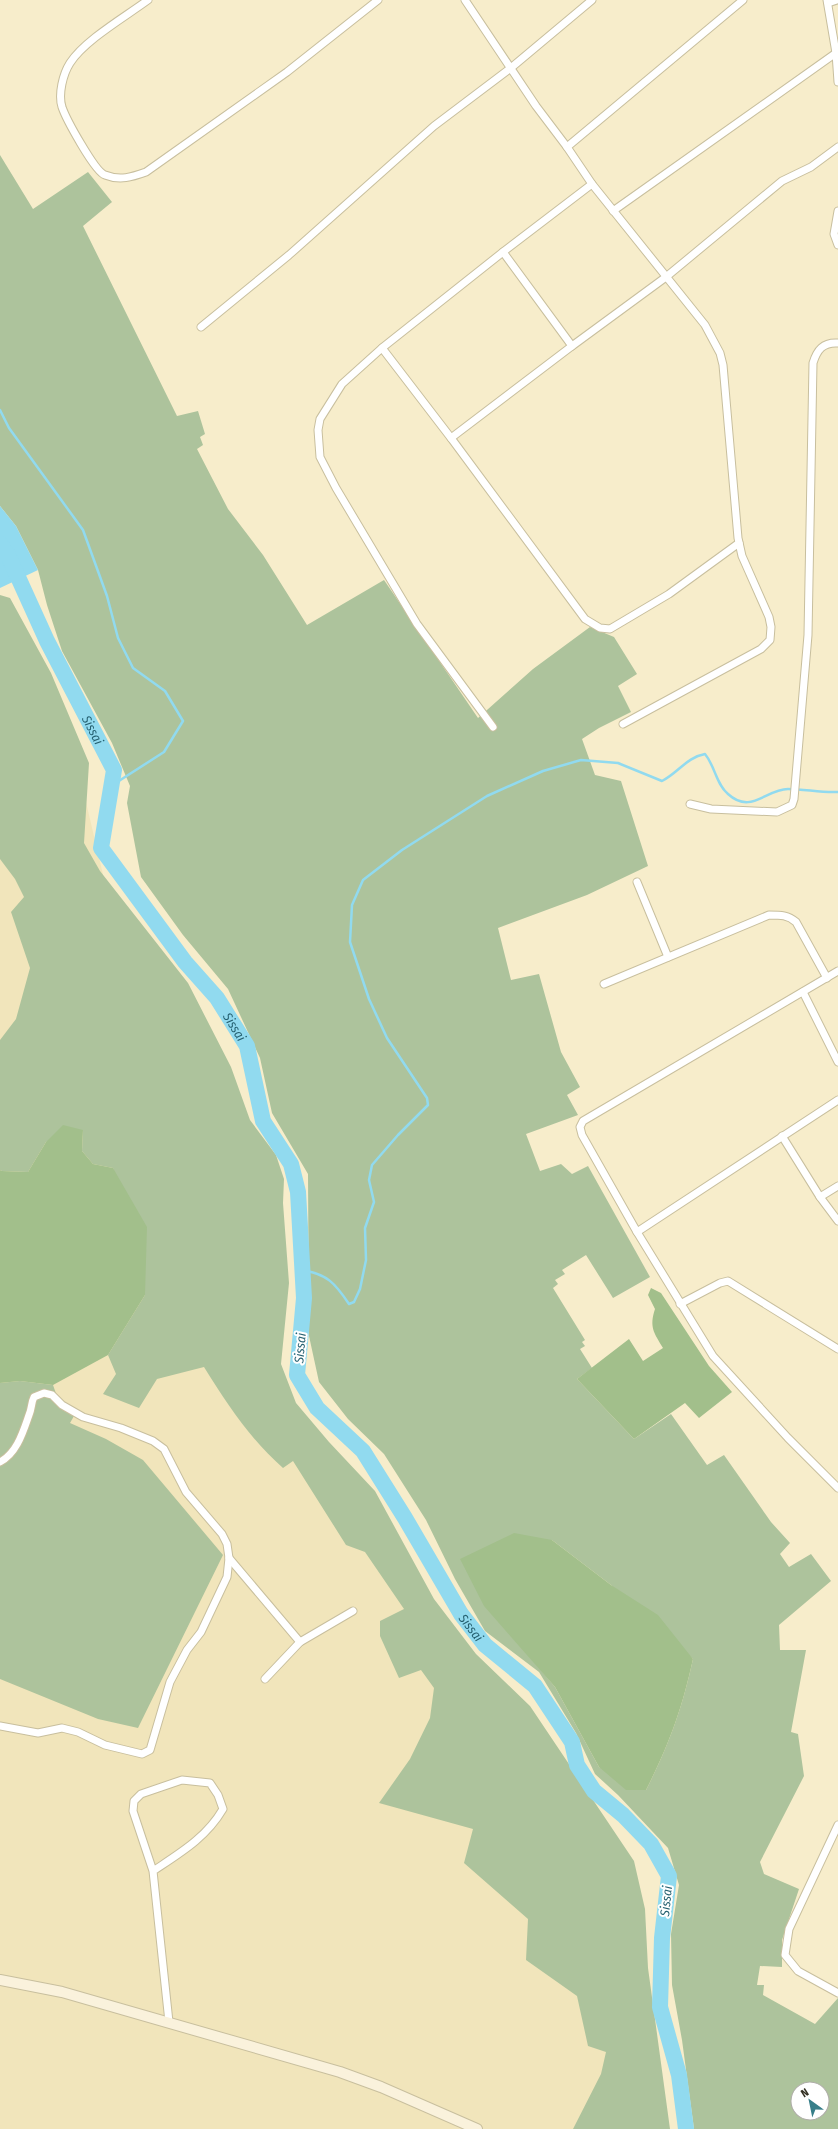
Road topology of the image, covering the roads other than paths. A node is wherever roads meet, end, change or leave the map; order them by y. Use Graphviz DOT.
graph roads {
  1 [pos="148,0"];
  2 [pos="378,0"];
  3 [pos="465,0"];
  4 [pos="592,0"];
  5 [pos="743,0"];
  6 [pos="837,0"];
  7 [pos="828,1"];
  8 [pos="836,53"];
  9 [pos="512,67"];
  10 [pos="838,82"];
  11 [pos="567,147"];
  12 [pos="838,147"];
  13 [pos="592,184"];
  14 [pos="613,211"];
  15 [pos="838,211"];
  16 [pos="838,245"];
  17 [pos="503,252"];
  18 [pos="666,277"];
  19 [pos="201,327"];
  20 [pos="838,343"];
  21 [pos="572,346"];
  22 [pos="382,348"];
  23 [pos="450,438"];
  24 [pos="739,543"];
  25 [pos="623,724"];
  26 [pos="493,727"];
  27 [pos="690,804"];
  28 [pos="637,882"];
  29 [pos="668,957"];
  30 [pos="838,971"];
  31 [pos="827,978"];
  32 [pos="604,984"];
  33 [pos="803,992"];
  34 [pos="838,1062"];
  35 [pos="838,1100"];
  36 [pos="782,1136"];
  37 [pos="838,1186"];
  38 [pos="820,1197"];
  39 [pos="838,1221"];
  40 [pos="637,1232"];
  41 [pos="680,1304"];
  42 [pos="838,1349"];
  43 [pos="0,1462"];
  44 [pos="838,1488"];
  45 [pos="229,1558"];
  46 [pos="353,1611"];
  47 [pos="300,1642"];
  48 [pos="265,1679"];
  49 [pos="0,1726"];
  50 [pos="838,1826"];
  51 [pos="153,1871"];
  52 [pos="0,1980"];
  53 [pos="838,1993"];
  54 [pos="169,2022"];
  55 [pos="477,2129"];
  1 -- 2 [label="street"];
  3 -- 9 [label="street"];
  4 -- 9 [label="street"];
  5 -- 11 [label="street"];
  6 -- 7 [label="street"];
  7 -- 8 [label="street"];
  8 -- 10 [label="street"];
  8 -- 14 [label="street"];
  9 -- 11 [label="street"];
  9 -- 19 [label="street"];
  11 -- 13 [label="street"];
  12 -- 18 [label="street"];
  13 -- 14 [label="street"];
  13 -- 17 [label="street"];
  14 -- 18 [label="street"];
  15 -- 16 [label="street"];
  17 -- 21 [label="street"];
  17 -- 22 [label="street"];
  18 -- 21 [label="street"];
  18 -- 24 [label="street"];
  20 -- 27 [label="street"];
  21 -- 23 [label="street"];
  22 -- 23 [label="street"];
  22 -- 26 [label="street"];
  23 -- 24 [label="street"];
  24 -- 25 [label="street"];
  28 -- 29 [label="street"];
  29 -- 31 [label="street"];
  29 -- 32 [label="street"];
  30 -- 31 [label="street"];
  31 -- 33 [label="street"];
  33 -- 34 [label="street"];
  33 -- 40 [label="street"];
  35 -- 36 [label="street"];
  36 -- 38 [label="street"];
  36 -- 40 [label="street"];
  37 -- 38 [label="street"];
  38 -- 39 [label="street"];
  40 -- 41 [label="street"];
  41 -- 42 [label="street"];
  41 -- 44 [label="street"];
  43 -- 45 [label="street"];
  45 -- 47 [label="street"];
  45 -- 49 [label="street"];
  46 -- 47 [label="street"];
  47 -- 48 [label="street"];
  50 -- 53 [label="street"];
  51 -- 51 [label="street"];
  51 -- 54 [label="street"];
  52 -- 54 [label="street"];
  54 -- 55 [label="street"];
}
